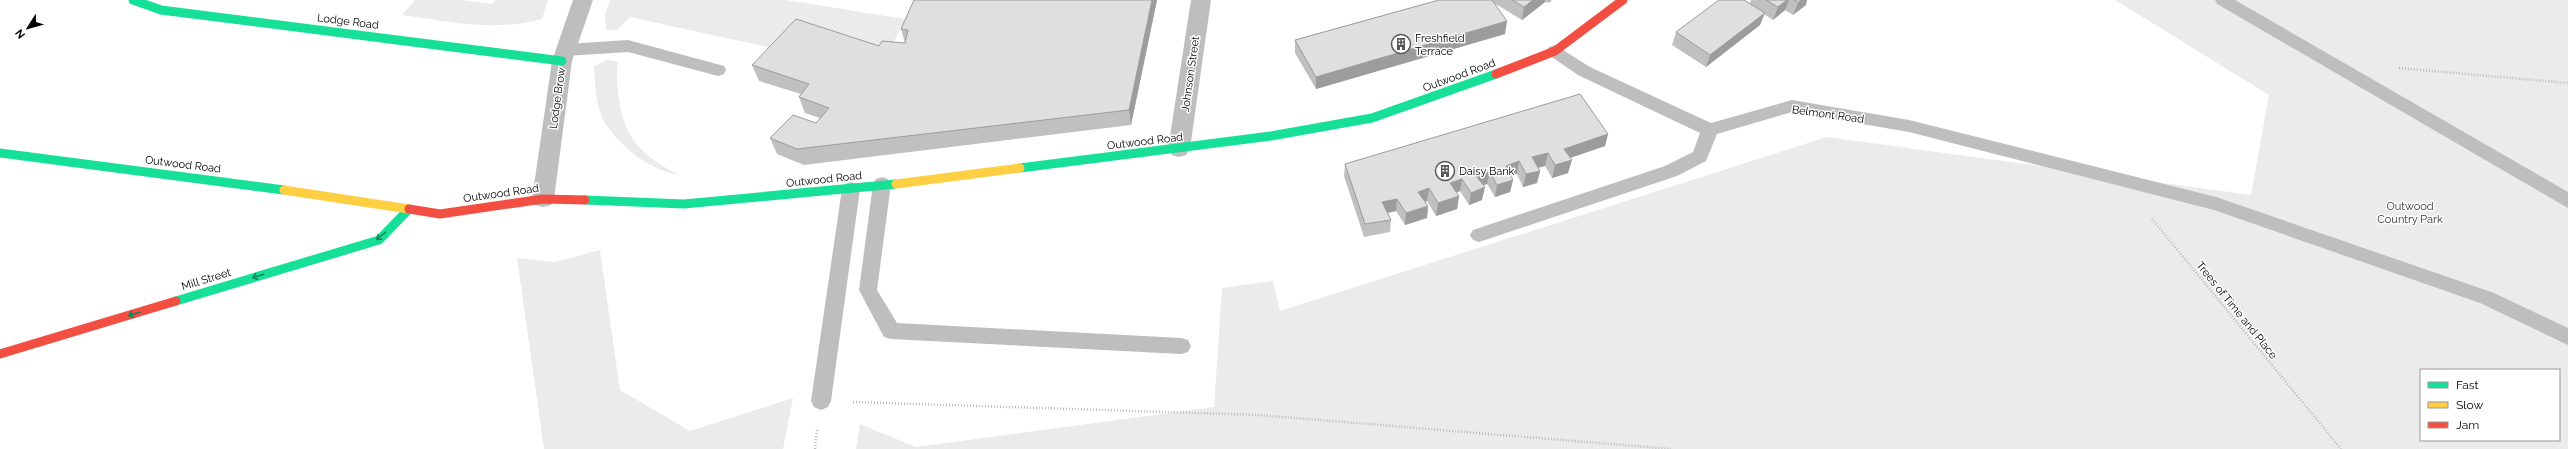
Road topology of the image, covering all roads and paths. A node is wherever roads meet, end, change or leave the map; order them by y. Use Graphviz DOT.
graph roads {
  1 [pos="133,0"];
  2 [pos="583,0"];
  3 [pos="1201,0"];
  4 [pos="1623,0"];
  5 [pos="2223,0"];
  6 [pos="1555,51"];
  7 [pos="564,55"];
  8 [pos="2391,67"];
  9 [pos="718,70"];
  10 [pos="2568,83"];
  11 [pos="1710,130"];
  12 [pos="1180,149"];
  13 [pos="0,153"];
  14 [pos="2121,180"];
  15 [pos="882,184"];
  16 [pos="852,189"];
  17 [pos="543,199"];
  18 [pos="2568,201"];
  19 [pos="409,209"];
  20 [pos="1479,235"];
  21 [pos="2568,337"];
  22 [pos="1181,346"];
  23 [pos="0,354"];
  24 [pos="821,401"];
  25 [pos="816,441"];
  26 [pos="815,449"];
  27 [pos="1671,449"];
  28 [pos="2341,449"];
  1 -- 7 [label="street, Lodge Road"];
  2 -- 7 [label="street, Lodge Brow"];
  3 -- 12 [label="street, Johnson Street"];
  4 -- 6 [label="street, Outwood Road"];
  5 -- 18 [label="lane"];
  6 -- 11 [label="lane"];
  6 -- 12 [label="street, Outwood Road"];
  7 -- 9 [label="lane"];
  7 -- 17 [label="street, Lodge Brow"];
  8 -- 10 [label="path"];
  11 -- 14 [label="lane, Belmont Road"];
  11 -- 20 [label="lane"];
  12 -- 15 [label="street, Outwood Road"];
  13 -- 19 [label="street, Outwood Road"];
  14 -- 21 [label="lane, Belmont Road"];
  14 -- 28 [label="path, Trees of Time and Place"];
  15 -- 16 [label="street, Outwood Road"];
  15 -- 22 [label="lane"];
  16 -- 17 [label="street, Outwood Road"];
  16 -- 24 [label="lane"];
  17 -- 19 [label="street, Outwood Road"];
  19 -- 23 [label="street, Mill Street, one-way"];
  24 -- 27 [label="path"];
  25 -- 26 [label="path"];
}
